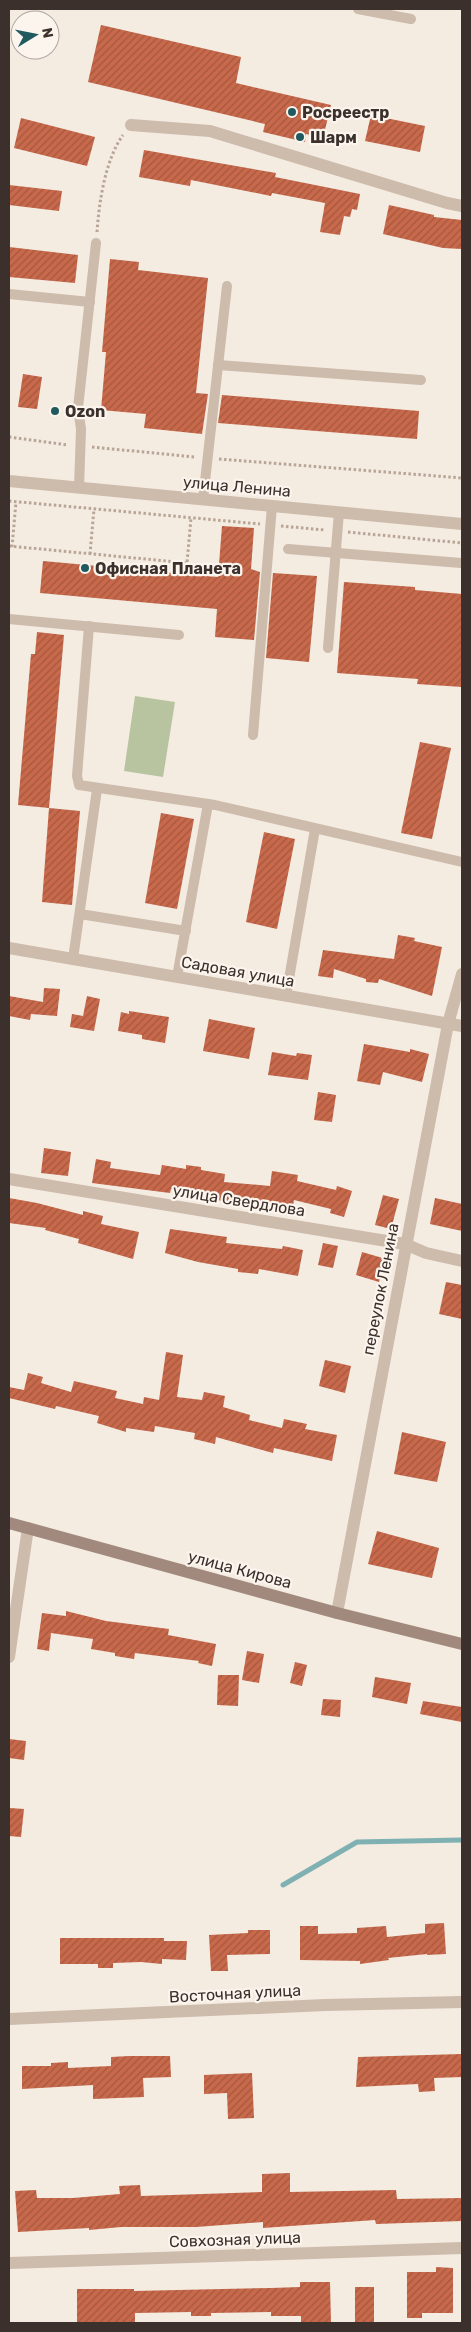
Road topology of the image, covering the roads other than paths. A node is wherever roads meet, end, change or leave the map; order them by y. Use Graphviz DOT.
graph roads {
  1 [pos="358,9"];
  2 [pos="411,19"];
  3 [pos="131,125"];
  4 [pos="462,206"];
  5 [pos="96,243"];
  6 [pos="227,286"];
  7 [pos="9,294"];
  8 [pos="90,302"];
  9 [pos="218,365"];
  10 [pos="421,380"];
  11 [pos="9,481"];
  12 [pos="79,488"];
  13 [pos="203,499"];
  14 [pos="272,506"];
  15 [pos="339,512"];
  16 [pos="462,524"];
  17 [pos="288,549"];
  18 [pos="336,553"];
  19 [pos="461,563"];
  20 [pos="9,619"];
  21 [pos="89,626"];
  22 [pos="179,635"];
  23 [pos="328,648"];
  24 [pos="253,735"];
  25 [pos="97,789"];
  26 [pos="208,804"];
  27 [pos="316,828"];
  28 [pos="462,862"];
  29 [pos="80,914"];
  30 [pos="186,931"];
  31 [pos="9,948"];
  32 [pos="73,959"];
  33 [pos="462,974"];
  34 [pos="177,977"];
  35 [pos="286,996"];
  36 [pos="448,1024"];
  37 [pos="462,1026"];
  38 [pos="9,1180"];
  39 [pos="405,1244"];
  40 [pos="462,1261"];
  41 [pos="9,1523"];
  42 [pos="28,1528"];
  43 [pos="337,1613"];
  44 [pos="462,1644"];
  45 [pos="9,1657"];
  46 [pos="462,2002"];
  47 [pos="9,2019"];
  48 [pos="462,2248"];
  49 [pos="9,2263"];
  1 -- 2 [label="lane"];
  3 -- 4 [label="street"];
  5 -- 8 [label="lane"];
  6 -- 9 [label="lane"];
  7 -- 8 [label="lane"];
  8 -- 12 [label="lane"];
  9 -- 10 [label="lane"];
  9 -- 13 [label="lane"];
  11 -- 12 [label="street, улица Ленина"];
  12 -- 13 [label="street, улица Ленина"];
  13 -- 14 [label="street, улица Ленина"];
  14 -- 15 [label="street, улица Ленина"];
  14 -- 24 [label="lane"];
  15 -- 16 [label="street, улица Ленина"];
  15 -- 18 [label="lane"];
  17 -- 18 [label="lane"];
  18 -- 19 [label="lane"];
  18 -- 23 [label="lane"];
  20 -- 21 [label="lane"];
  21 -- 22 [label="lane"];
  21 -- 25 [label="lane"];
  25 -- 26 [label="lane"];
  25 -- 29 [label="lane"];
  26 -- 27 [label="lane"];
  26 -- 30 [label="lane"];
  27 -- 28 [label="lane"];
  27 -- 35 [label="lane"];
  29 -- 30 [label="lane"];
  29 -- 32 [label="lane"];
  30 -- 34 [label="lane"];
  31 -- 32 [label="street, Садовая улица"];
  32 -- 34 [label="street, Садовая улица"];
  33 -- 36 [label="street, переулок Ленина"];
  34 -- 35 [label="street, Садовая улица"];
  35 -- 36 [label="street, Садовая улица"];
  36 -- 37 [label="street, Садовая улица"];
  36 -- 39 [label="street, переулок Ленина"];
  38 -- 39 [label="street, улица Свердлова"];
  39 -- 40 [label="street, улица Свердлова"];
  39 -- 43 [label="street, переулок Ленина"];
  41 -- 42 [label="main road, улица Кирова"];
  42 -- 43 [label="main road, улица Кирова"];
  42 -- 45 [label="street"];
  43 -- 44 [label="main road, улица Кирова"];
  46 -- 47 [label="street, Восточная улица"];
  48 -- 49 [label="street, Совхозная улица"];
}
